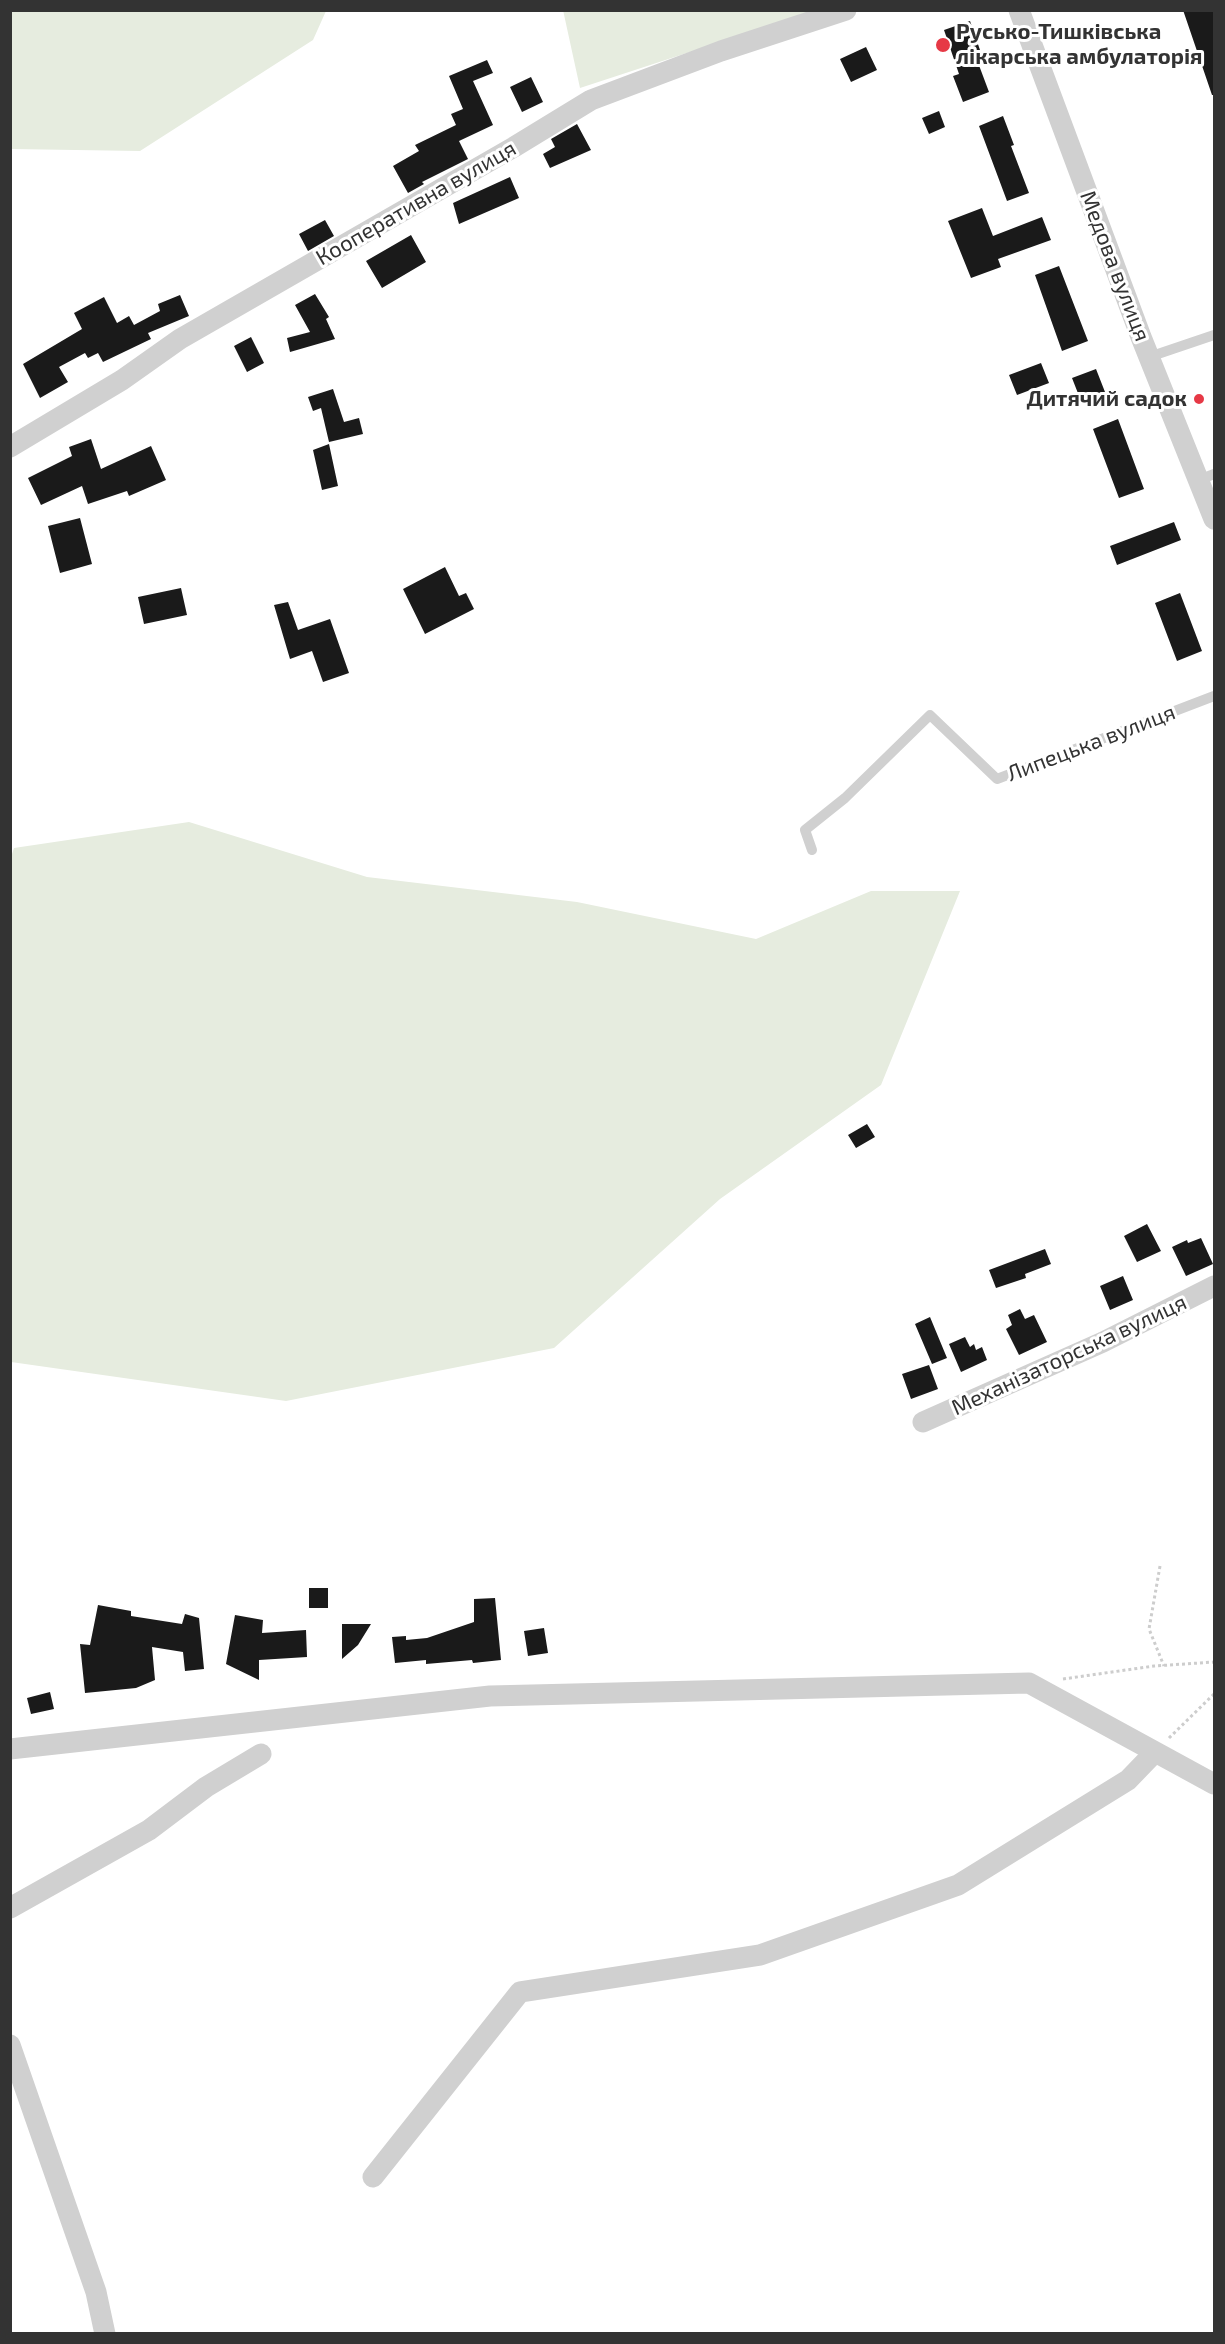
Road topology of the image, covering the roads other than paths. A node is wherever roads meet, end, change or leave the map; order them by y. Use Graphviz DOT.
graph roads {
  1 [pos="846,10"];
  2 [pos="1019,10"];
  3 [pos="1215,335"];
  4 [pos="1149,357"];
  5 [pos="10,447"];
  6 [pos="1207,477"];
  7 [pos="1215,519"];
  8 [pos="1215,696"];
  9 [pos="813,850"];
  10 [pos="1215,1286"];
  11 [pos="923,1422"];
  12 [pos="10,1749"];
  13 [pos="1155,1752"];
  14 [pos="261,1754"];
  15 [pos="1215,1784"];
  16 [pos="10,1908"];
  17 [pos="10,2045"];
  18 [pos="372,2177"];
  19 [pos="105,2334"];
  1 -- 5 [label="street, Кооперативна вулиця"];
  2 -- 4 [label="street, Медова вулиця"];
  3 -- 4 [label="lane"];
  4 -- 6 [label="street, Медова вулиця"];
  6 -- 7 [label="street, Медова вулиця"];
  8 -- 9 [label="lane, Липецька вулиця"];
  10 -- 11 [label="street, Механізаторська вулиця"];
  12 -- 13 [label="street"];
  13 -- 15 [label="street"];
  13 -- 18 [label="street"];
  14 -- 16 [label="street"];
  17 -- 19 [label="street"];
}
